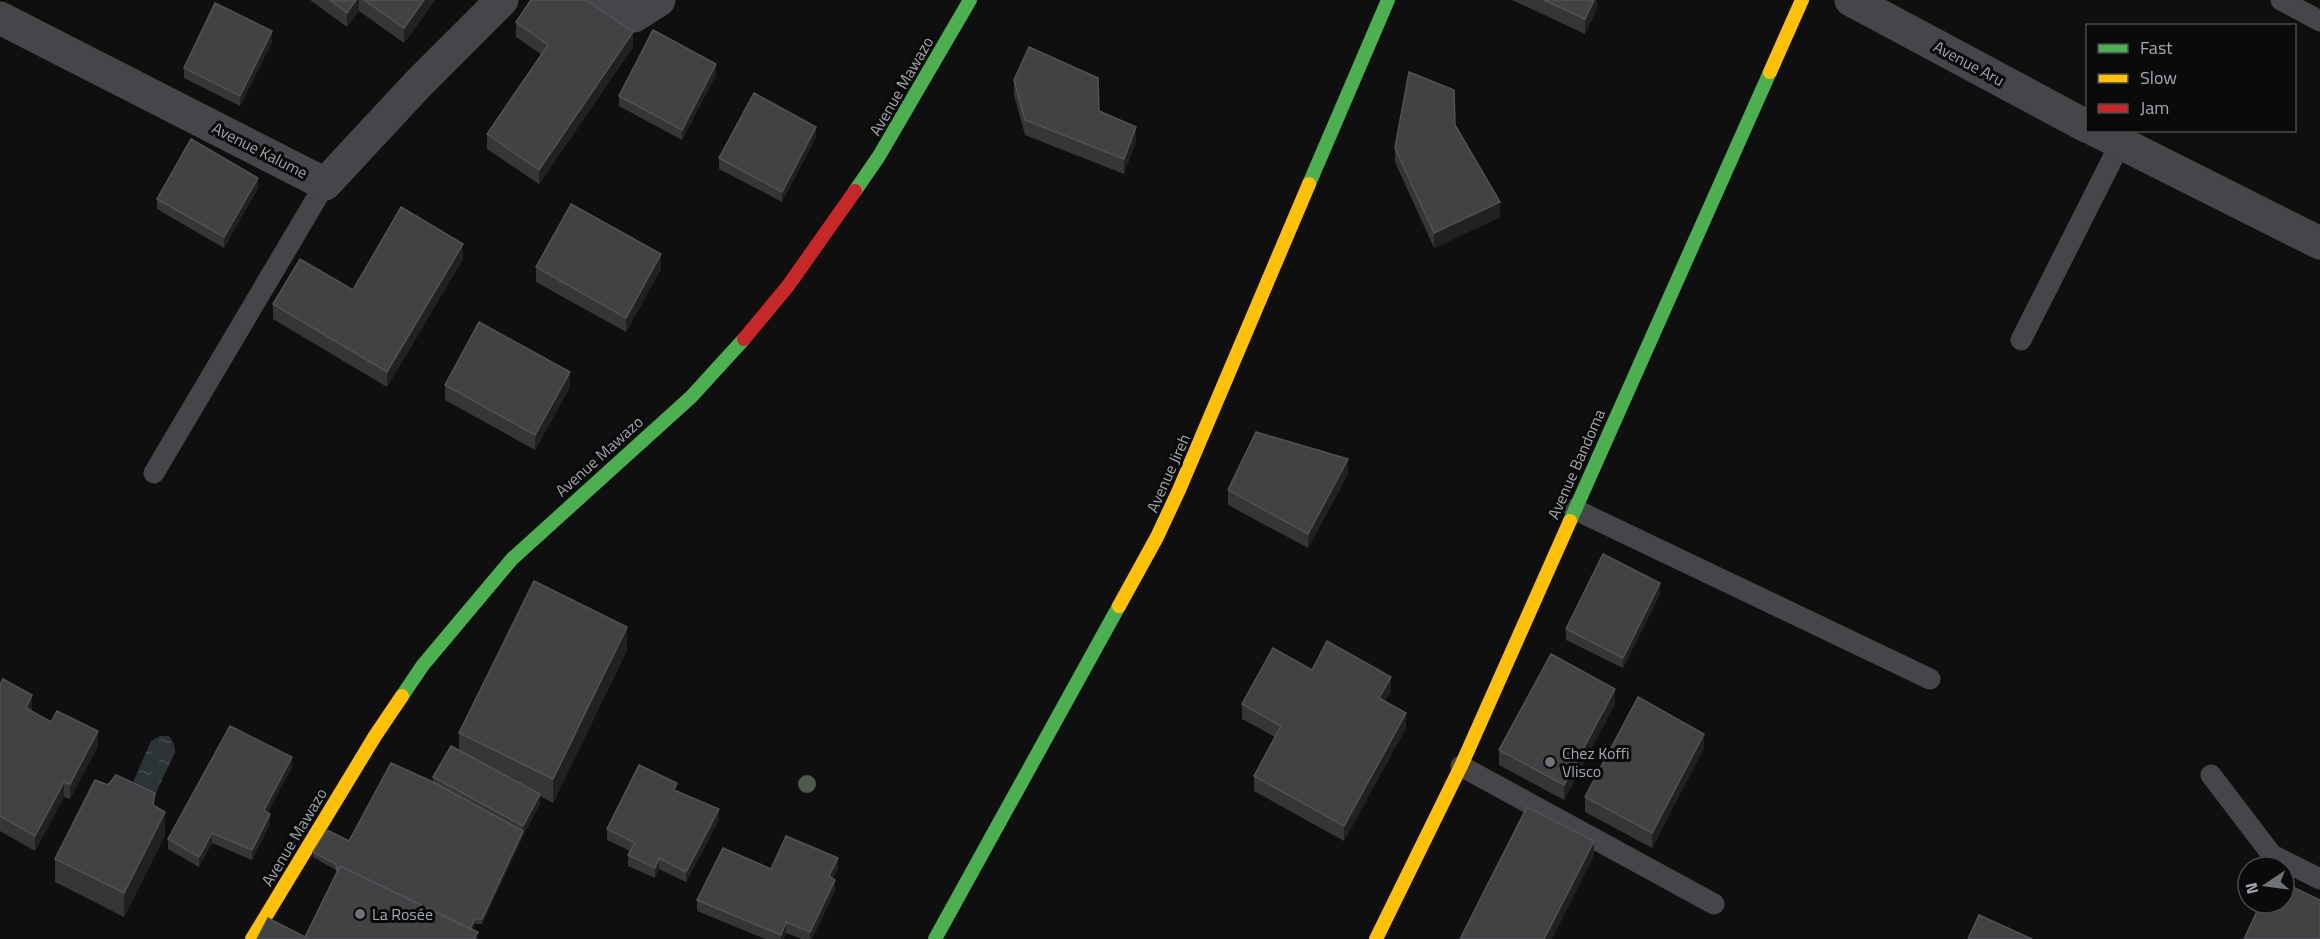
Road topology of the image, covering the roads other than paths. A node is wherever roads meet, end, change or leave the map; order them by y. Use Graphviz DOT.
graph roads {
  1 [pos="502,0"];
  2 [pos="595,0"];
  3 [pos="659,0"];
  4 [pos="970,0"];
  5 [pos="1388,0"];
  6 [pos="1802,0"];
  7 [pos="1851,0"];
  8 [pos="2281,0"];
  9 [pos="0,18"];
  10 [pos="2320,21"];
  11 [pos="2086,125"];
  12 [pos="2107,137"];
  13 [pos="325,184"];
  14 [pos="2320,243"];
  15 [pos="2021,340"];
  16 [pos="154,473"];
  17 [pos="1574,509"];
  18 [pos="1930,679"];
  19 [pos="1461,766"];
  20 [pos="2211,775"];
  21 [pos="2320,879"];
  22 [pos="1714,904"];
  23 [pos="252,939"];
  24 [pos="935,939"];
  25 [pos="1376,939"];
  1 -- 13 [label="street, Avenue Kalume"];
  2 -- 3 [label="street"];
  4 -- 23 [label="street, Avenue Mawazo"];
  5 -- 24 [label="street, Avenue Jireh"];
  6 -- 17 [label="street, Avenue Bandoma"];
  7 -- 11 [label="street, Avenue Aru"];
  8 -- 10 [label="lane"];
  9 -- 13 [label="street, Avenue Kalume"];
  12 -- 14 [label="street"];
  12 -- 15 [label="lane"];
  13 -- 16 [label="lane"];
  17 -- 18 [label="lane"];
  17 -- 19 [label="street, Avenue Bandoma"];
  19 -- 22 [label="lane"];
  19 -- 25 [label="street, Avenue Bandoma"];
  20 -- 21 [label="lane"];
}
